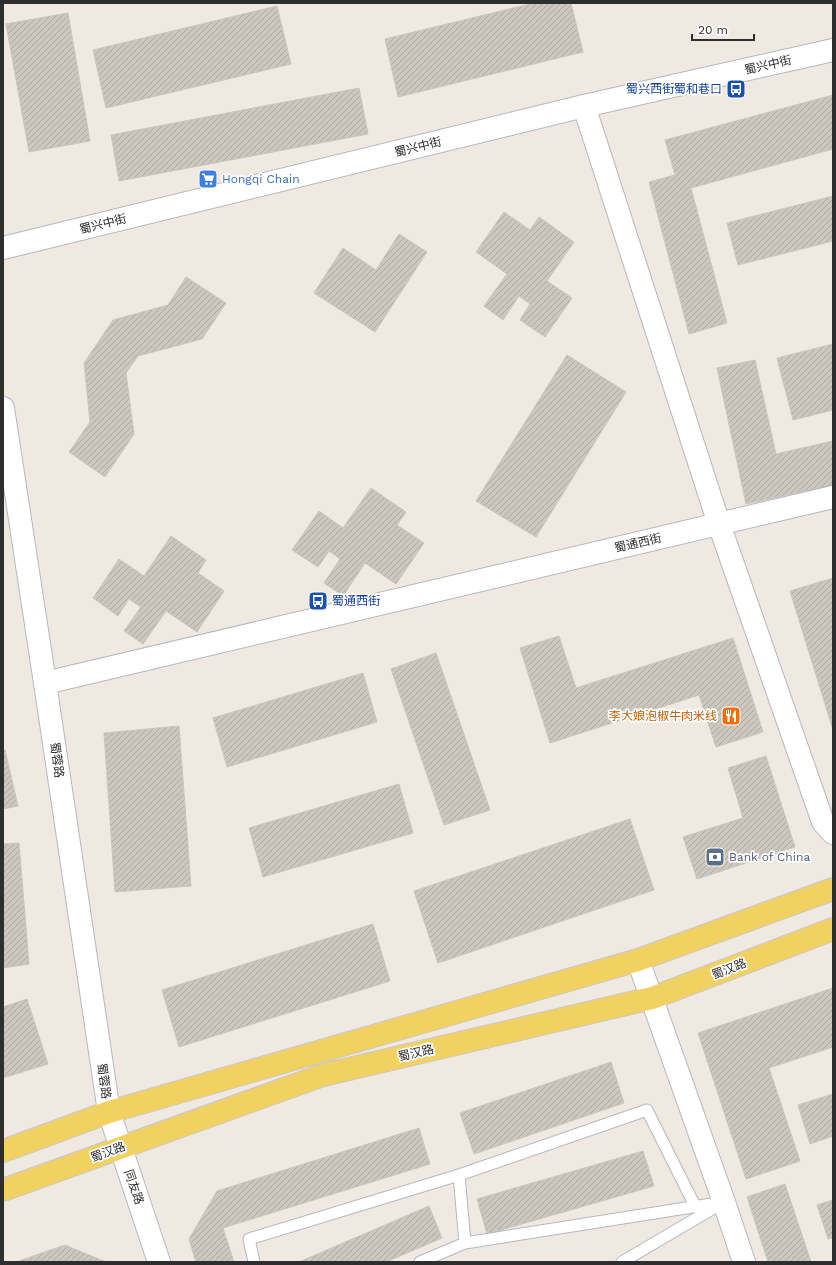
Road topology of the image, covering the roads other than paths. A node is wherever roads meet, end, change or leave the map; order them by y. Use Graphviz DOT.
graph roads {
  1 [pos="833,50"];
  2 [pos="584,106"];
  3 [pos="3,248"];
  4 [pos="3,408"];
  5 [pos="833,497"];
  6 [pos="719,524"];
  7 [pos="45,683"];
  8 [pos="833,833"];
  9 [pos="833,889"];
  10 [pos="833,930"];
  11 [pos="638,960"];
  12 [pos="652,998"];
  13 [pos="108,1112"];
  14 [pos="120,1148"];
  15 [pos="3,1151"];
  16 [pos="459,1175"];
  17 [pos="3,1190"];
  18 [pos="724,1202"];
  19 [pos="695,1206"];
  20 [pos="465,1243"];
  21 [pos="159,1262"];
  22 [pos="254,1262"];
  23 [pos="420,1262"];
  24 [pos="622,1262"];
  25 [pos="744,1262"];
  1 -- 2 [label="street, 蜀兴中街"];
  2 -- 3 [label="street, 蜀兴中街"];
  2 -- 6 [label="street"];
  4 -- 7 [label="street, 蜀蓉路"];
  5 -- 6 [label="street, 蜀通西街"];
  6 -- 7 [label="street, 蜀通西街"];
  6 -- 8 [label="street"];
  7 -- 13 [label="street, 蜀蓉路"];
  9 -- 11 [label="main road"];
  10 -- 12 [label="main road, 蜀汉路"];
  11 -- 12 [label="street"];
  11 -- 13 [label="main road"];
  12 -- 14 [label="main road, 蜀汉路"];
  12 -- 18 [label="street"];
  13 -- 14 [label="street, 同友路"];
  13 -- 15 [label="main road"];
  14 -- 17 [label="main road, 蜀汉路"];
  14 -- 21 [label="street, 同友路"];
  16 -- 19 [label="lane"];
  16 -- 20 [label="lane"];
  16 -- 22 [label="lane"];
  18 -- 19 [label="lane"];
  18 -- 24 [label="lane"];
  18 -- 25 [label="street"];
  19 -- 20 [label="lane"];
  20 -- 23 [label="lane"];
}
